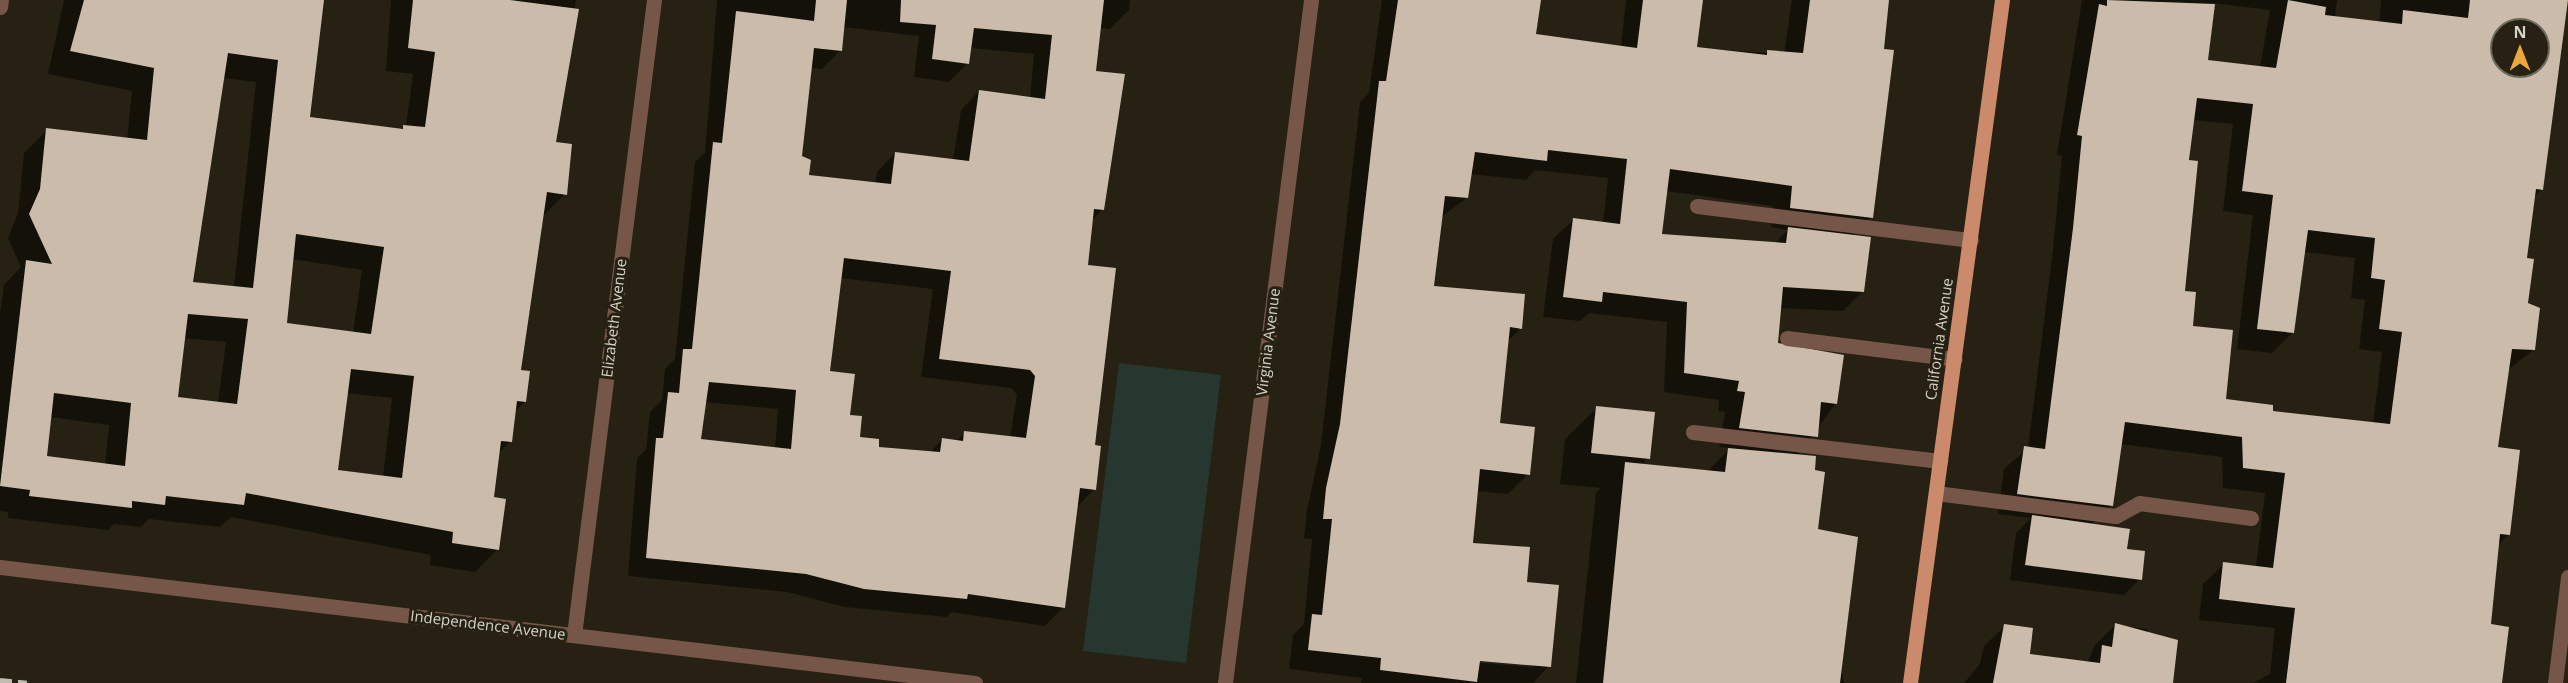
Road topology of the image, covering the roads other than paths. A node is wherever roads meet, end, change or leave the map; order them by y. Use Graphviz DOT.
graph roads {
  1 [pos="1,0"];
  2 [pos="654,0"];
  3 [pos="1311,0"];
  4 [pos="2002,0"];
  5 [pos="0,7"];
  6 [pos="1698,206"];
  7 [pos="1971,240"];
  8 [pos="1787,338"];
  9 [pos="1955,359"];
  10 [pos="1693,432"];
  11 [pos="1940,461"];
  12 [pos="1936,493"];
  13 [pos="2251,518"];
  14 [pos="0,567"];
  15 [pos="2568,577"];
  16 [pos="574,635"];
  17 [pos="975,683"];
  18 [pos="1225,683"];
  19 [pos="1910,683"];
  20 [pos="2555,683"];
  1 -- 5 [label="street"];
  2 -- 16 [label="street, Elizabeth Avenue"];
  3 -- 18 [label="street, Virginia Avenue"];
  4 -- 7 [label="main road, California Avenue"];
  6 -- 7 [label="street"];
  7 -- 9 [label="main road, California Avenue"];
  8 -- 9 [label="street"];
  9 -- 11 [label="main road, California Avenue"];
  10 -- 11 [label="street"];
  11 -- 12 [label="main road, California Avenue"];
  12 -- 13 [label="street"];
  12 -- 19 [label="main road, California Avenue"];
  14 -- 16 [label="street, Independence Avenue"];
  15 -- 20 [label="street"];
  16 -- 17 [label="street, Independence Avenue"];
}
